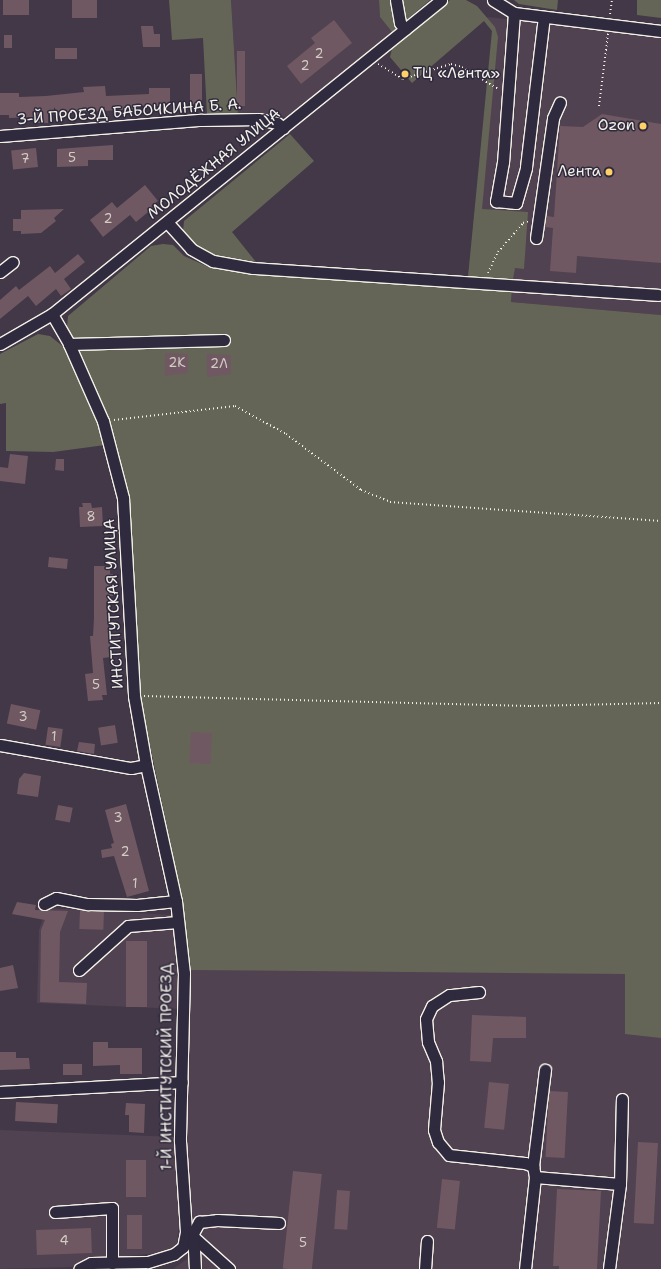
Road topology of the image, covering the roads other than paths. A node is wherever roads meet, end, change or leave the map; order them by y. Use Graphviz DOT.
graph roads {
  1 [pos="396,0"];
  2 [pos="441,0"];
  3 [pos="493,0"];
  4 [pos="514,13"];
  5 [pos="544,17"];
  6 [pos="405,29"];
  7 [pos="661,31"];
  8 [pos="560,102"];
  9 [pos="283,128"];
  10 [pos="0,136"];
  11 [pos="166,222"];
  12 [pos="536,238"];
  13 [pos="13,262"];
  14 [pos="0,272"];
  15 [pos="658,295"];
  16 [pos="52,314"];
  17 [pos="224,340"];
  18 [pos="0,344"];
  19 [pos="70,344"];
  20 [pos="0,745"];
  21 [pos="146,765"];
  22 [pos="176,901"];
  23 [pos="44,904"];
  24 [pos="178,922"];
  25 [pos="79,970"];
  26 [pos="479,992"];
  27 [pos="545,1070"];
  28 [pos="182,1082"];
  29 [pos="0,1092"];
  30 [pos="622,1099"];
  31 [pos="534,1172"];
  32 [pos="620,1184"];
  33 [pos="55,1212"];
  34 [pos="279,1223"];
  35 [pos="190,1233"];
  36 [pos="427,1241"];
  37 [pos="112,1262"];
  38 [pos="161,1264"];
  39 [pos="79,1269"];
  40 [pos="195,1269"];
  41 [pos="229,1269"];
  42 [pos="424,1269"];
  43 [pos="526,1269"];
  44 [pos="609,1269"];
  1 -- 6 [label="street"];
  2 -- 6 [label="street, МОЛОДЁЖНАЯ УЛИЦА"];
  3 -- 4 [label="street"];
  4 -- 5 [label="street"];
  4 -- 5 [label="street"];
  5 -- 7 [label="street"];
  6 -- 9 [label="street, МОЛОДЁЖНАЯ УЛИЦА"];
  8 -- 12 [label="street"];
  9 -- 10 [label="street, 3-Й ПРОЕЗД БАБОЧКИНА Б. А."];
  9 -- 11 [label="street, МОЛОДЁЖНАЯ УЛИЦА"];
  11 -- 15 [label="street"];
  11 -- 16 [label="street, МОЛОДЁЖНАЯ УЛИЦА"];
  13 -- 14 [label="street"];
  16 -- 18 [label="street, МОЛОДЁЖНАЯ УЛИЦА"];
  16 -- 19 [label="street, ИНСТИТУТСКАЯ УЛИЦА"];
  17 -- 19 [label="street"];
  19 -- 21 [label="street, ИНСТИТУТСКАЯ УЛИЦА"];
  20 -- 21 [label="street"];
  21 -- 22 [label="street, ИНСТИТУТСКАЯ УЛИЦА"];
  22 -- 23 [label="street"];
  22 -- 24 [label="street, 1-Й ИНСТИТУТСКИЙ ПРОЕЗД"];
  24 -- 25 [label="street"];
  24 -- 28 [label="street, 1-Й ИНСТИТУТСКИЙ ПРОЕЗД"];
  26 -- 31 [label="street"];
  27 -- 31 [label="street"];
  28 -- 29 [label="street"];
  28 -- 35 [label="street, 1-Й ИНСТИТУТСКИЙ ПРОЕЗД"];
  30 -- 32 [label="street"];
  31 -- 32 [label="street"];
  31 -- 43 [label="street"];
  32 -- 44 [label="street"];
  33 -- 37 [label="street"];
  34 -- 35 [label="street"];
  35 -- 38 [label="street"];
  35 -- 40 [label="street, 1-Й ИНСТИТУТСКИЙ ПРОЕЗД"];
  35 -- 41 [label="street"];
  36 -- 42 [label="street"];
  37 -- 38 [label="street"];
  37 -- 39 [label="street"];
}
